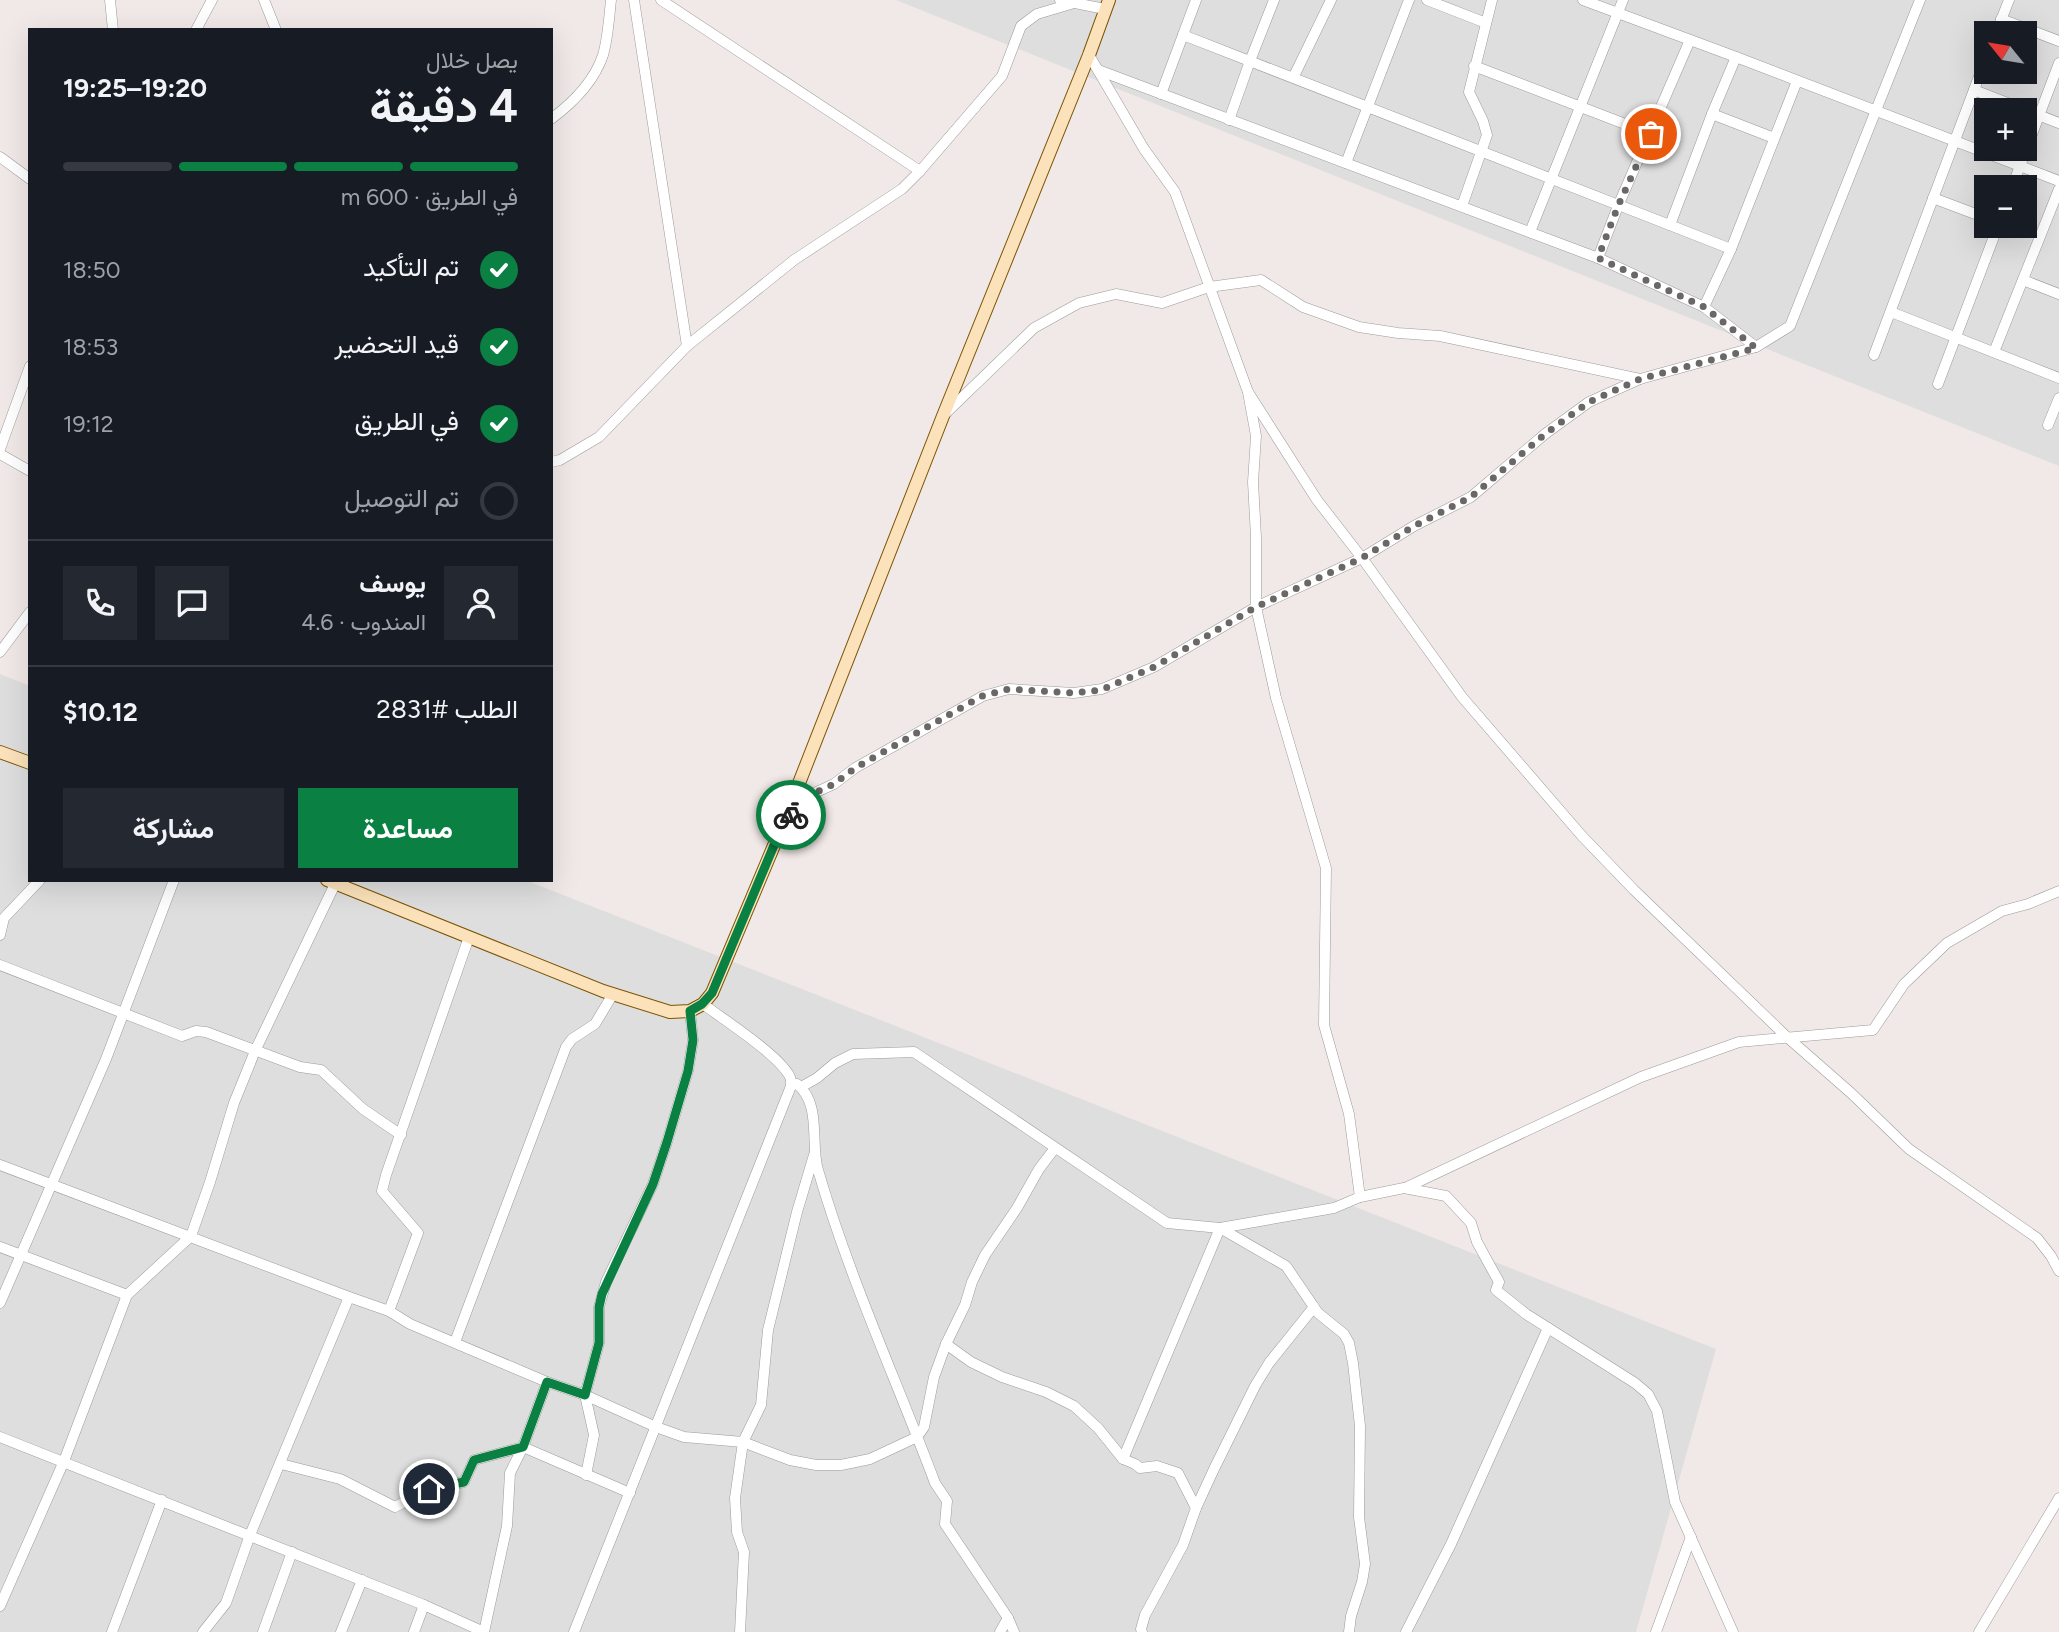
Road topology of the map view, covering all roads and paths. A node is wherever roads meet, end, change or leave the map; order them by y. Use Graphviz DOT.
graph roads {
  1 [pos="110,0"];
  2 [pos="212,0"];
  3 [pos="264,0"];
  4 [pos="611,0"];
  5 [pos="634,0"];
  6 [pos="661,0"];
  7 [pos="1060,0"];
  8 [pos="1196,0"];
  9 [pos="1275,0"];
  10 [pos="1331,0"];
  11 [pos="1409,0"];
  12 [pos="1427,0"];
  13 [pos="1492,0"];
  14 [pos="1583,0"];
  15 [pos="1623,0"];
  16 [pos="1920,0"];
  17 [pos="2009,0"];
  18 [pos="1074,2"];
  19 [pos="1107,4"];
  20 [pos="1618,14"];
  21 [pos="2001,19"];
  22 [pos="1486,23"];
  23 [pos="113,28"];
  24 [pos="197,28"];
  25 [pos="275,28"];
  26 [pos="1183,35"];
  27 [pos="1690,40"];
  28 [pos="2059,41"];
  29 [pos="1089,55"];
  30 [pos="1736,57"];
  31 [pos="1250,61"];
  32 [pos="2059,63"];
  33 [pos="1474,66"];
  34 [pos="1098,70"];
  35 [pos="1294,76"];
  36 [pos="1797,81"];
  37 [pos="1975,84"];
  38 [pos="1973,90"];
  39 [pos="1161,94"];
  40 [pos="1368,106"];
  41 [pos="1579,106"];
  42 [pos="1877,112"];
  43 [pos="1712,114"];
  44 [pos="2039,115"];
  45 [pos="553,118"];
  46 [pos="1229,120"];
  47 [pos="2059,123"];
  48 [pos="1651,134"];
  49 [pos="1773,138"];
  50 [pos="1955,141"];
  51 [pos="1482,151"];
  52 [pos="0,157"];
  53 [pos="1346,163"];
  54 [pos="2020,166"];
  55 [pos="920,171"];
  56 [pos="2017,175"];
  57 [pos="28,178"];
  58 [pos="1552,178"];
  59 [pos="2059,181"];
  60 [pos="2059,189"];
  61 [pos="1933,198"];
  62 [pos="1462,206"];
  63 [pos="1618,206"];
  64 [pos="1974,213"];
  65 [pos="1670,225"];
  66 [pos="1530,232"];
  67 [pos="1993,238"];
  68 [pos="1731,249"];
  69 [pos="1598,258"];
  70 [pos="2023,280"];
  71 [pos="1209,287"];
  72 [pos="2059,294"];
  73 [pos="1704,307"];
  74 [pos="1891,312"];
  75 [pos="1956,337"];
  76 [pos="687,346"];
  77 [pos="1756,348"];
  78 [pos="1994,352"];
  79 [pos="1874,355"];
  80 [pos="28,372"];
  81 [pos="2059,378"];
  82 [pos="1640,379"];
  83 [pos="1938,384"];
  84 [pos="1248,392"];
  85 [pos="2059,398"];
  86 [pos="943,416"];
  87 [pos="2048,425"];
  88 [pos="0,449"];
  89 [pos="0,454"];
  90 [pos="553,462"];
  91 [pos="28,470"];
  92 [pos="1362,558"];
  93 [pos="1256,607"];
  94 [pos="28,615"];
  95 [pos="0,652"];
  96 [pos="0,751"];
  97 [pos="28,762"];
  98 [pos="783,824"];
  99 [pos="38,882"];
  100 [pos="173,882"];
  101 [pos="331,882"];
  102 [pos="2059,891"];
  103 [pos="0,935"];
  104 [pos="469,937"];
  105 [pos="0,965"];
  106 [pos="613,994"];
  107 [pos="702,1004"];
  108 [pos="690,1011"];
  109 [pos="124,1013"];
  110 [pos="1787,1037"];
  111 [pos="255,1051"];
  112 [pos="791,1079"];
  113 [pos="801,1087"];
  114 [pos="401,1135"];
  115 [pos="1055,1148"];
  116 [pos="816,1149"];
  117 [pos="0,1165"];
  118 [pos="52,1183"];
  119 [pos="1404,1188"];
  120 [pos="1360,1198"];
  121 [pos="1220,1228"];
  122 [pos="191,1236"];
  123 [pos="0,1247"];
  124 [pos="20,1255"];
  125 [pos="2059,1271"];
  126 [pos="127,1295"];
  127 [pos="349,1297"];
  128 [pos="0,1303"];
  129 [pos="1314,1307"];
  130 [pos="389,1311"];
  131 [pos="1548,1328"];
  132 [pos="455,1342"];
  133 [pos="946,1344"];
  134 [pos="547,1382"];
  135 [pos="585,1395"];
  136 [pos="656,1427"];
  137 [pos="0,1437"];
  138 [pos="917,1437"];
  139 [pos="743,1443"];
  140 [pos="523,1447"];
  141 [pos="1123,1459"];
  142 [pos="64,1461"];
  143 [pos="281,1464"];
  144 [pos="586,1475"];
  145 [pos="630,1493"];
  146 [pos="2059,1498"];
  147 [pos="162,1500"];
  148 [pos="1196,1508"];
  149 [pos="250,1535"];
  150 [pos="1691,1537"];
  151 [pos="292,1552"];
  152 [pos="362,1580"];
  153 [pos="424,1605"];
  154 [pos="0,1606"];
  155 [pos="1008,1618"];
  156 [pos="112,1632"];
  157 [pos="202,1632"];
  158 [pos="262,1632"];
  159 [pos="341,1632"];
  160 [pos="414,1632"];
  161 [pos="484,1632"];
  162 [pos="574,1632"];
  163 [pos="740,1632"];
  164 [pos="1000,1632"];
  165 [pos="1014,1632"];
  166 [pos="1142,1632"];
  167 [pos="1349,1632"];
  168 [pos="1406,1632"];
  169 [pos="1656,1632"];
  170 [pos="1733,1632"];
  171 [pos="1979,1632"];
  1 -- 23 [label="street"];
  2 -- 24 [label="street"];
  3 -- 25 [label="street"];
  4 -- 45 [label="street"];
  5 -- 76 [label="street"];
  6 -- 55 [label="street"];
  7 -- 18 [label="street"];
  8 -- 26 [label="street"];
  9 -- 31 [label="street"];
  10 -- 35 [label="street"];
  11 -- 40 [label="street"];
  12 -- 22 [label="street"];
  13 -- 22 [label="street"];
  14 -- 20 [label="street"];
  15 -- 20 [label="street"];
  16 -- 42 [label="street"];
  17 -- 21 [label="street"];
  18 -- 19 [label="street"];
  18 -- 55 [label="street"];
  19 -- 29 [label="street"];
  20 -- 27 [label="street"];
  20 -- 41 [label="street"];
  21 -- 28 [label="street"];
  22 -- 33 [label="street"];
  26 -- 31 [label="street"];
  26 -- 39 [label="street"];
  27 -- 30 [label="street"];
  27 -- 48 [label="street"];
  29 -- 34 [label="street"];
  29 -- 86 [label="street"];
  30 -- 36 [label="street"];
  30 -- 43 [label="street"];
  31 -- 35 [label="street"];
  31 -- 46 [label="street"];
  32 -- 44 [label="street"];
  33 -- 41 [label="street"];
  33 -- 51 [label="street"];
  34 -- 39 [label="street"];
  34 -- 71 [label="street"];
  35 -- 40 [label="street"];
  36 -- 42 [label="street"];
  36 -- 49 [label="street"];
  37 -- 38 [label="street"];
  38 -- 44 [label="street"];
  38 -- 50 [label="street"];
  39 -- 46 [label="street"];
  40 -- 51 [label="street"];
  40 -- 53 [label="street"];
  41 -- 48 [label="street"];
  41 -- 58 [label="street"];
  42 -- 50 [label="street"];
  42 -- 77 [label="street"];
  43 -- 49 [label="street"];
  43 -- 65 [label="street"];
  44 -- 47 [label="street"];
  44 -- 54 [label="street"];
  46 -- 53 [label="street"];
  48 -- 63 [label="street"];
  49 -- 68 [label="street"];
  50 -- 54 [label="street"];
  50 -- 61 [label="street"];
  51 -- 58 [label="street"];
  51 -- 62 [label="street"];
  52 -- 57 [label="street"];
  53 -- 62 [label="street"];
  54 -- 56 [label="street"];
  54 -- 59 [label="street"];
  55 -- 76 [label="street"];
  58 -- 63 [label="street"];
  58 -- 66 [label="street"];
  60 -- 70 [label="street"];
  61 -- 64 [label="street"];
  61 -- 74 [label="street"];
  62 -- 66 [label="street"];
  63 -- 65 [label="street"];
  63 -- 69 [label="street"];
  65 -- 68 [label="street"];
  66 -- 69 [label="street"];
  67 -- 75 [label="street"];
  68 -- 73 [label="street"];
  69 -- 73 [label="street"];
  70 -- 72 [label="street"];
  70 -- 78 [label="street"];
  71 -- 82 [label="street"];
  71 -- 84 [label="street"];
  71 -- 86 [label="street"];
  73 -- 77 [label="street"];
  74 -- 75 [label="street"];
  74 -- 79 [label="street"];
  75 -- 78 [label="street"];
  75 -- 83 [label="street"];
  76 -- 90 [label="street"];
  77 -- 82 [label="street"];
  78 -- 81 [label="street"];
  80 -- 88 [label="street"];
  82 -- 92 [label="street"];
  84 -- 92 [label="street"];
  84 -- 93 [label="street"];
  85 -- 87 [label="street"];
  86 -- 98 [label="street"];
  89 -- 91 [label="street"];
  92 -- 93 [label="street"];
  92 -- 110 [label="street"];
  93 -- 98 [label="street"];
  93 -- 120 [label="street"];
  94 -- 95 [label="street"];
  96 -- 97 [label="street"];
  98 -- 107 [label="street"];
  99 -- 103 [label="street"];
  100 -- 109 [label="street"];
  101 -- 104 [label="street"];
  101 -- 111 [label="street"];
  102 -- 110 [label="street"];
  104 -- 106 [label="street"];
  104 -- 114 [label="street"];
  105 -- 109 [label="street"];
  106 -- 108 [label="street"];
  106 -- 132 [label="street"];
  107 -- 108 [label="street"];
  107 -- 112 [label="street"];
  108 -- 135 [label="street"];
  109 -- 111 [label="street"];
  109 -- 118 [label="street"];
  110 -- 119 [label="street"];
  110 -- 125 [label="street"];
  111 -- 114 [label="street"];
  111 -- 122 [label="street"];
  112 -- 113 [label="street"];
  112 -- 136 [label="street"];
  113 -- 115 [label="street"];
  113 -- 116 [label="street"];
  114 -- 130 [label="street"];
  115 -- 121 [label="street"];
  115 -- 133 [label="street"];
  116 -- 138 [label="street"];
  116 -- 139 [label="street"];
  117 -- 118 [label="street"];
  118 -- 122 [label="street"];
  118 -- 124 [label="street"];
  119 -- 120 [label="street"];
  119 -- 131 [label="street"];
  120 -- 121 [label="street"];
  121 -- 129 [label="street"];
  121 -- 141 [label="street"];
  122 -- 126 [label="street"];
  122 -- 127 [label="street"];
  123 -- 124 [label="street"];
  124 -- 126 [label="street"];
  124 -- 128 [label="street"];
  126 -- 142 [label="street"];
  127 -- 130 [label="street"];
  127 -- 143 [label="street"];
  129 -- 148 [label="street"];
  129 -- 167 [label="street"];
  130 -- 132 [label="street"];
  131 -- 150 [label="street"];
  131 -- 168 [label="street"];
  132 -- 134 [label="street"];
  133 -- 138 [label="street"];
  133 -- 141 [label="street"];
  134 -- 135 [label="street"];
  134 -- 140 [label="street"];
  135 -- 136 [label="street"];
  135 -- 144 [label="street"];
  136 -- 139 [label="street"];
  136 -- 145 [label="street"];
  137 -- 142 [label="street"];
  138 -- 139 [label="street"];
  138 -- 155 [label="street"];
  139 -- 163 [label="street"];
  140 -- 143 [label="street"];
  140 -- 144 [label="street"];
  140 -- 161 [label="street"];
  141 -- 148 [label="street"];
  142 -- 147 [label="street"];
  142 -- 154 [label="street"];
  143 -- 149 [label="street"];
  144 -- 145 [label="street"];
  145 -- 162 [label="street"];
  146 -- 171 [label="street"];
  147 -- 149 [label="street"];
  147 -- 156 [label="street"];
  148 -- 166 [label="street"];
  149 -- 151 [label="street"];
  149 -- 157 [label="street"];
  150 -- 169 [label="street"];
  150 -- 170 [label="street"];
  151 -- 152 [label="street"];
  151 -- 158 [label="street"];
  152 -- 153 [label="street"];
  152 -- 159 [label="street"];
  153 -- 160 [label="street"];
  153 -- 161 [label="street"];
  155 -- 164 [label="street"];
  155 -- 165 [label="street"];
}
